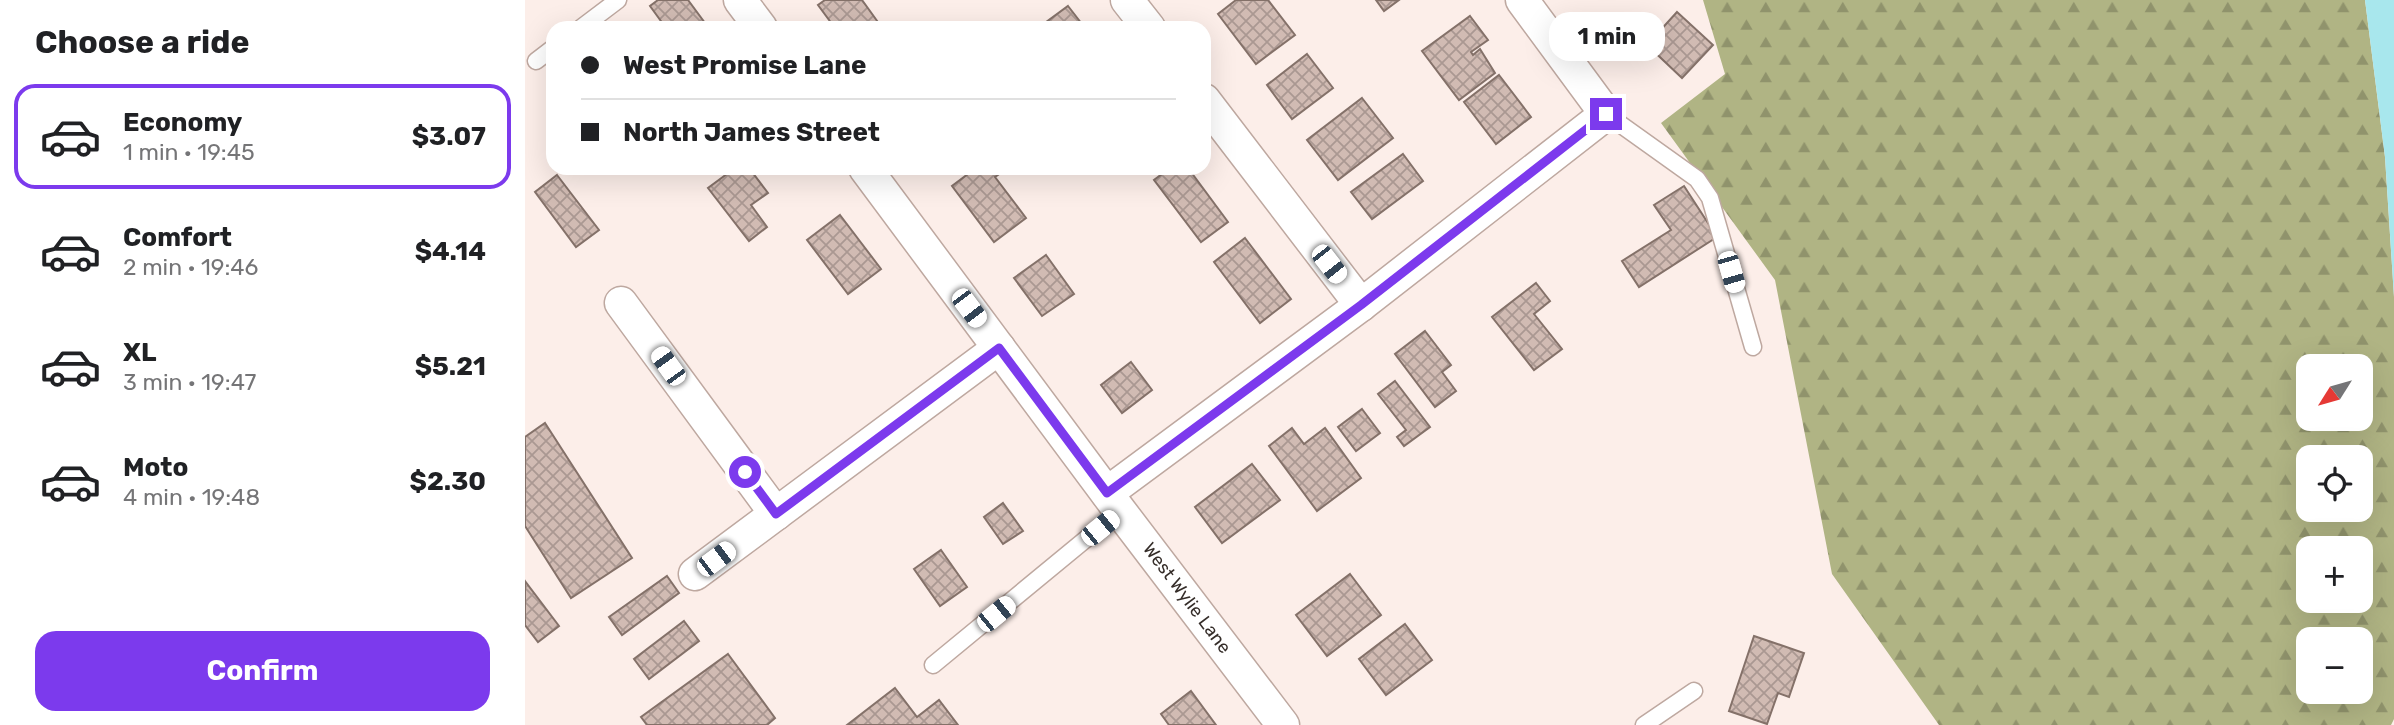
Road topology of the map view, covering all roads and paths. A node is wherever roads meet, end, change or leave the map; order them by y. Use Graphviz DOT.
graph roads {
  1 [pos="618,0"];
  2 [pos="740,0"];
  3 [pos="1127,0"];
  4 [pos="1522,0"];
  5 [pos="590,21"];
  6 [pos="756,21"];
  7 [pos="1144,21"];
  8 [pos="546,53"];
  9 [pos="536,61"];
  10 [pos="1211,109"];
  11 [pos="1606,114"];
  12 [pos="870,175"];
  13 [pos="621,303"];
  14 [pos="1361,305"];
  15 [pos="1753,347"];
  16 [pos="999,348"];
  17 [pos="1114,502"];
  18 [pos="776,514"];
  19 [pos="695,574"];
  20 [pos="933,665"];
  21 [pos="1693,691"];
  22 [pos="1283,725"];
  23 [pos="1644,725"];
  1 -- 5 [label="lane"];
  2 -- 6 [label="street"];
  3 -- 7 [label="street"];
  4 -- 11 [label="street"];
  8 -- 9 [label="lane"];
  10 -- 14 [label="street"];
  11 -- 14 [label="street"];
  11 -- 15 [label="lane"];
  12 -- 16 [label="street, West Wylie Lane"];
  13 -- 18 [label="street"];
  14 -- 17 [label="street"];
  16 -- 17 [label="street, West Wylie Lane"];
  16 -- 18 [label="street"];
  17 -- 20 [label="lane"];
  17 -- 22 [label="street, West Wylie Lane"];
  18 -- 19 [label="street"];
  21 -- 23 [label="lane"];
}
